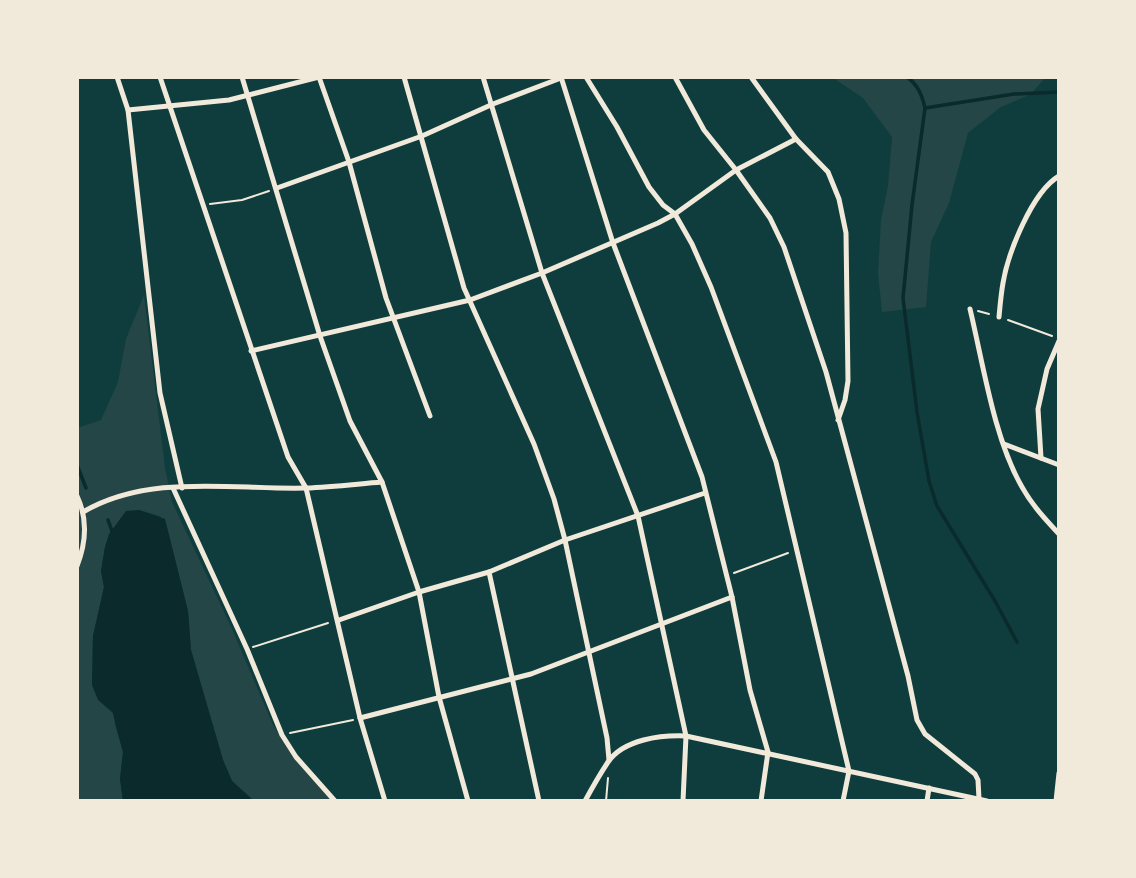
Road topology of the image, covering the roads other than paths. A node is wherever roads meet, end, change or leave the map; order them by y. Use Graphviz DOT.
graph roads {
  1 [pos="117,77"];
  2 [pos="160,77"];
  3 [pos="242,77"];
  4 [pos="319,77"];
  5 [pos="404,77"];
  6 [pos="484,77"];
  7 [pos="586,77"];
  8 [pos="675,77"];
  9 [pos="751,77"];
  10 [pos="561,78"];
  11 [pos="249,97"];
  12 [pos="493,104"];
  13 [pos="171,107"];
  14 [pos="128,110"];
  15 [pos="422,136"];
  16 [pos="796,139"];
  17 [pos="349,162"];
  18 [pos="736,170"];
  19 [pos="1059,176"];
  20 [pos="277,188"];
  21 [pos="675,214"];
  22 [pos="612,243"];
  23 [pos="542,273"];
  24 [pos="470,300"];
  25 [pos="970,309"];
  26 [pos="999,317"];
  27 [pos="393,318"];
  28 [pos="320,336"];
  29 [pos="1059,340"];
  30 [pos="251,351"];
  31 [pos="430,416"];
  32 [pos="838,420"];
  33 [pos="1004,443"];
  34 [pos="1041,458"];
  35 [pos="1059,465"];
  36 [pos="382,482"];
  37 [pos="173,488"];
  38 [pos="182,488"];
  39 [pos="306,488"];
  40 [pos="705,492"];
  41 [pos="77,496"];
  42 [pos="83,512"];
  43 [pos="638,516"];
  44 [pos="1059,534"];
  45 [pos="565,540"];
  46 [pos="77,566"];
  47 [pos="489,572"];
  48 [pos="419,592"];
  49 [pos="732,597"];
  50 [pos="339,620"];
  51 [pos="660,623"];
  52 [pos="588,651"];
  53 [pos="514,679"];
  54 [pos="439,697"];
  55 [pos="360,718"];
  56 [pos="686,736"];
  57 [pos="768,752"];
  58 [pos="609,760"];
  59 [pos="849,771"];
  60 [pos="1059,772"];
  61 [pos="929,788"];
  62 [pos="979,799"];
  63 [pos="335,801"];
  64 [pos="386,801"];
  65 [pos="468,801"];
  66 [pos="539,801"];
  67 [pos="585,801"];
  68 [pos="683,801"];
  69 [pos="761,801"];
  70 [pos="843,801"];
  71 [pos="927,801"];
  72 [pos="987,801"];
  73 [pos="1056,801"];
  1 -- 14 [label="street"];
  2 -- 13 [label="street"];
  3 -- 11 [label="street"];
  4 -- 11 [label="street"];
  4 -- 17 [label="street"];
  5 -- 15 [label="street"];
  6 -- 12 [label="street"];
  7 -- 21 [label="street"];
  8 -- 18 [label="street"];
  9 -- 16 [label="street"];
  10 -- 12 [label="street"];
  10 -- 22 [label="street"];
  11 -- 13 [label="street"];
  11 -- 20 [label="street"];
  12 -- 15 [label="street"];
  12 -- 23 [label="street"];
  13 -- 14 [label="street"];
  13 -- 30 [label="street"];
  14 -- 38 [label="street"];
  15 -- 17 [label="street"];
  15 -- 24 [label="street"];
  16 -- 18 [label="street"];
  16 -- 32 [label="street"];
  17 -- 20 [label="street"];
  17 -- 27 [label="street"];
  18 -- 21 [label="street"];
  18 -- 32 [label="street"];
  19 -- 26 [label="street"];
  20 -- 28 [label="street"];
  21 -- 22 [label="street"];
  21 -- 59 [label="street"];
  22 -- 23 [label="street"];
  22 -- 40 [label="street"];
  23 -- 24 [label="street"];
  23 -- 43 [label="street"];
  24 -- 27 [label="street"];
  24 -- 45 [label="street"];
  25 -- 33 [label="street"];
  27 -- 28 [label="street"];
  27 -- 31 [label="street"];
  28 -- 30 [label="street"];
  28 -- 36 [label="street"];
  29 -- 34 [label="street"];
  30 -- 39 [label="street"];
  32 -- 62 [label="street"];
  33 -- 34 [label="street"];
  33 -- 44 [label="street"];
  34 -- 35 [label="street"];
  36 -- 39 [label="street"];
  36 -- 48 [label="street"];
  37 -- 38 [label="street"];
  37 -- 42 [label="street"];
  37 -- 63 [label="street"];
  38 -- 39 [label="street"];
  39 -- 50 [label="street"];
  40 -- 43 [label="street"];
  40 -- 49 [label="street"];
  41 -- 42 [label="street"];
  42 -- 46 [label="street"];
  43 -- 45 [label="street"];
  43 -- 51 [label="street"];
  45 -- 47 [label="street"];
  45 -- 52 [label="street"];
  47 -- 48 [label="street"];
  47 -- 53 [label="street"];
  48 -- 50 [label="street"];
  48 -- 54 [label="street"];
  49 -- 51 [label="street"];
  49 -- 57 [label="street"];
  50 -- 55 [label="street"];
  51 -- 52 [label="street"];
  51 -- 56 [label="street"];
  52 -- 53 [label="street"];
  52 -- 58 [label="street"];
  53 -- 54 [label="street"];
  53 -- 66 [label="street"];
  54 -- 55 [label="street"];
  54 -- 65 [label="street"];
  55 -- 64 [label="street"];
  56 -- 57 [label="street"];
  56 -- 58 [label="street"];
  56 -- 68 [label="street"];
  57 -- 59 [label="street"];
  57 -- 69 [label="street"];
  58 -- 67 [label="street"];
  59 -- 61 [label="street"];
  59 -- 70 [label="street"];
  60 -- 73 [label="street"];
  61 -- 62 [label="street"];
  61 -- 71 [label="street"];
  62 -- 72 [label="street"];
}
